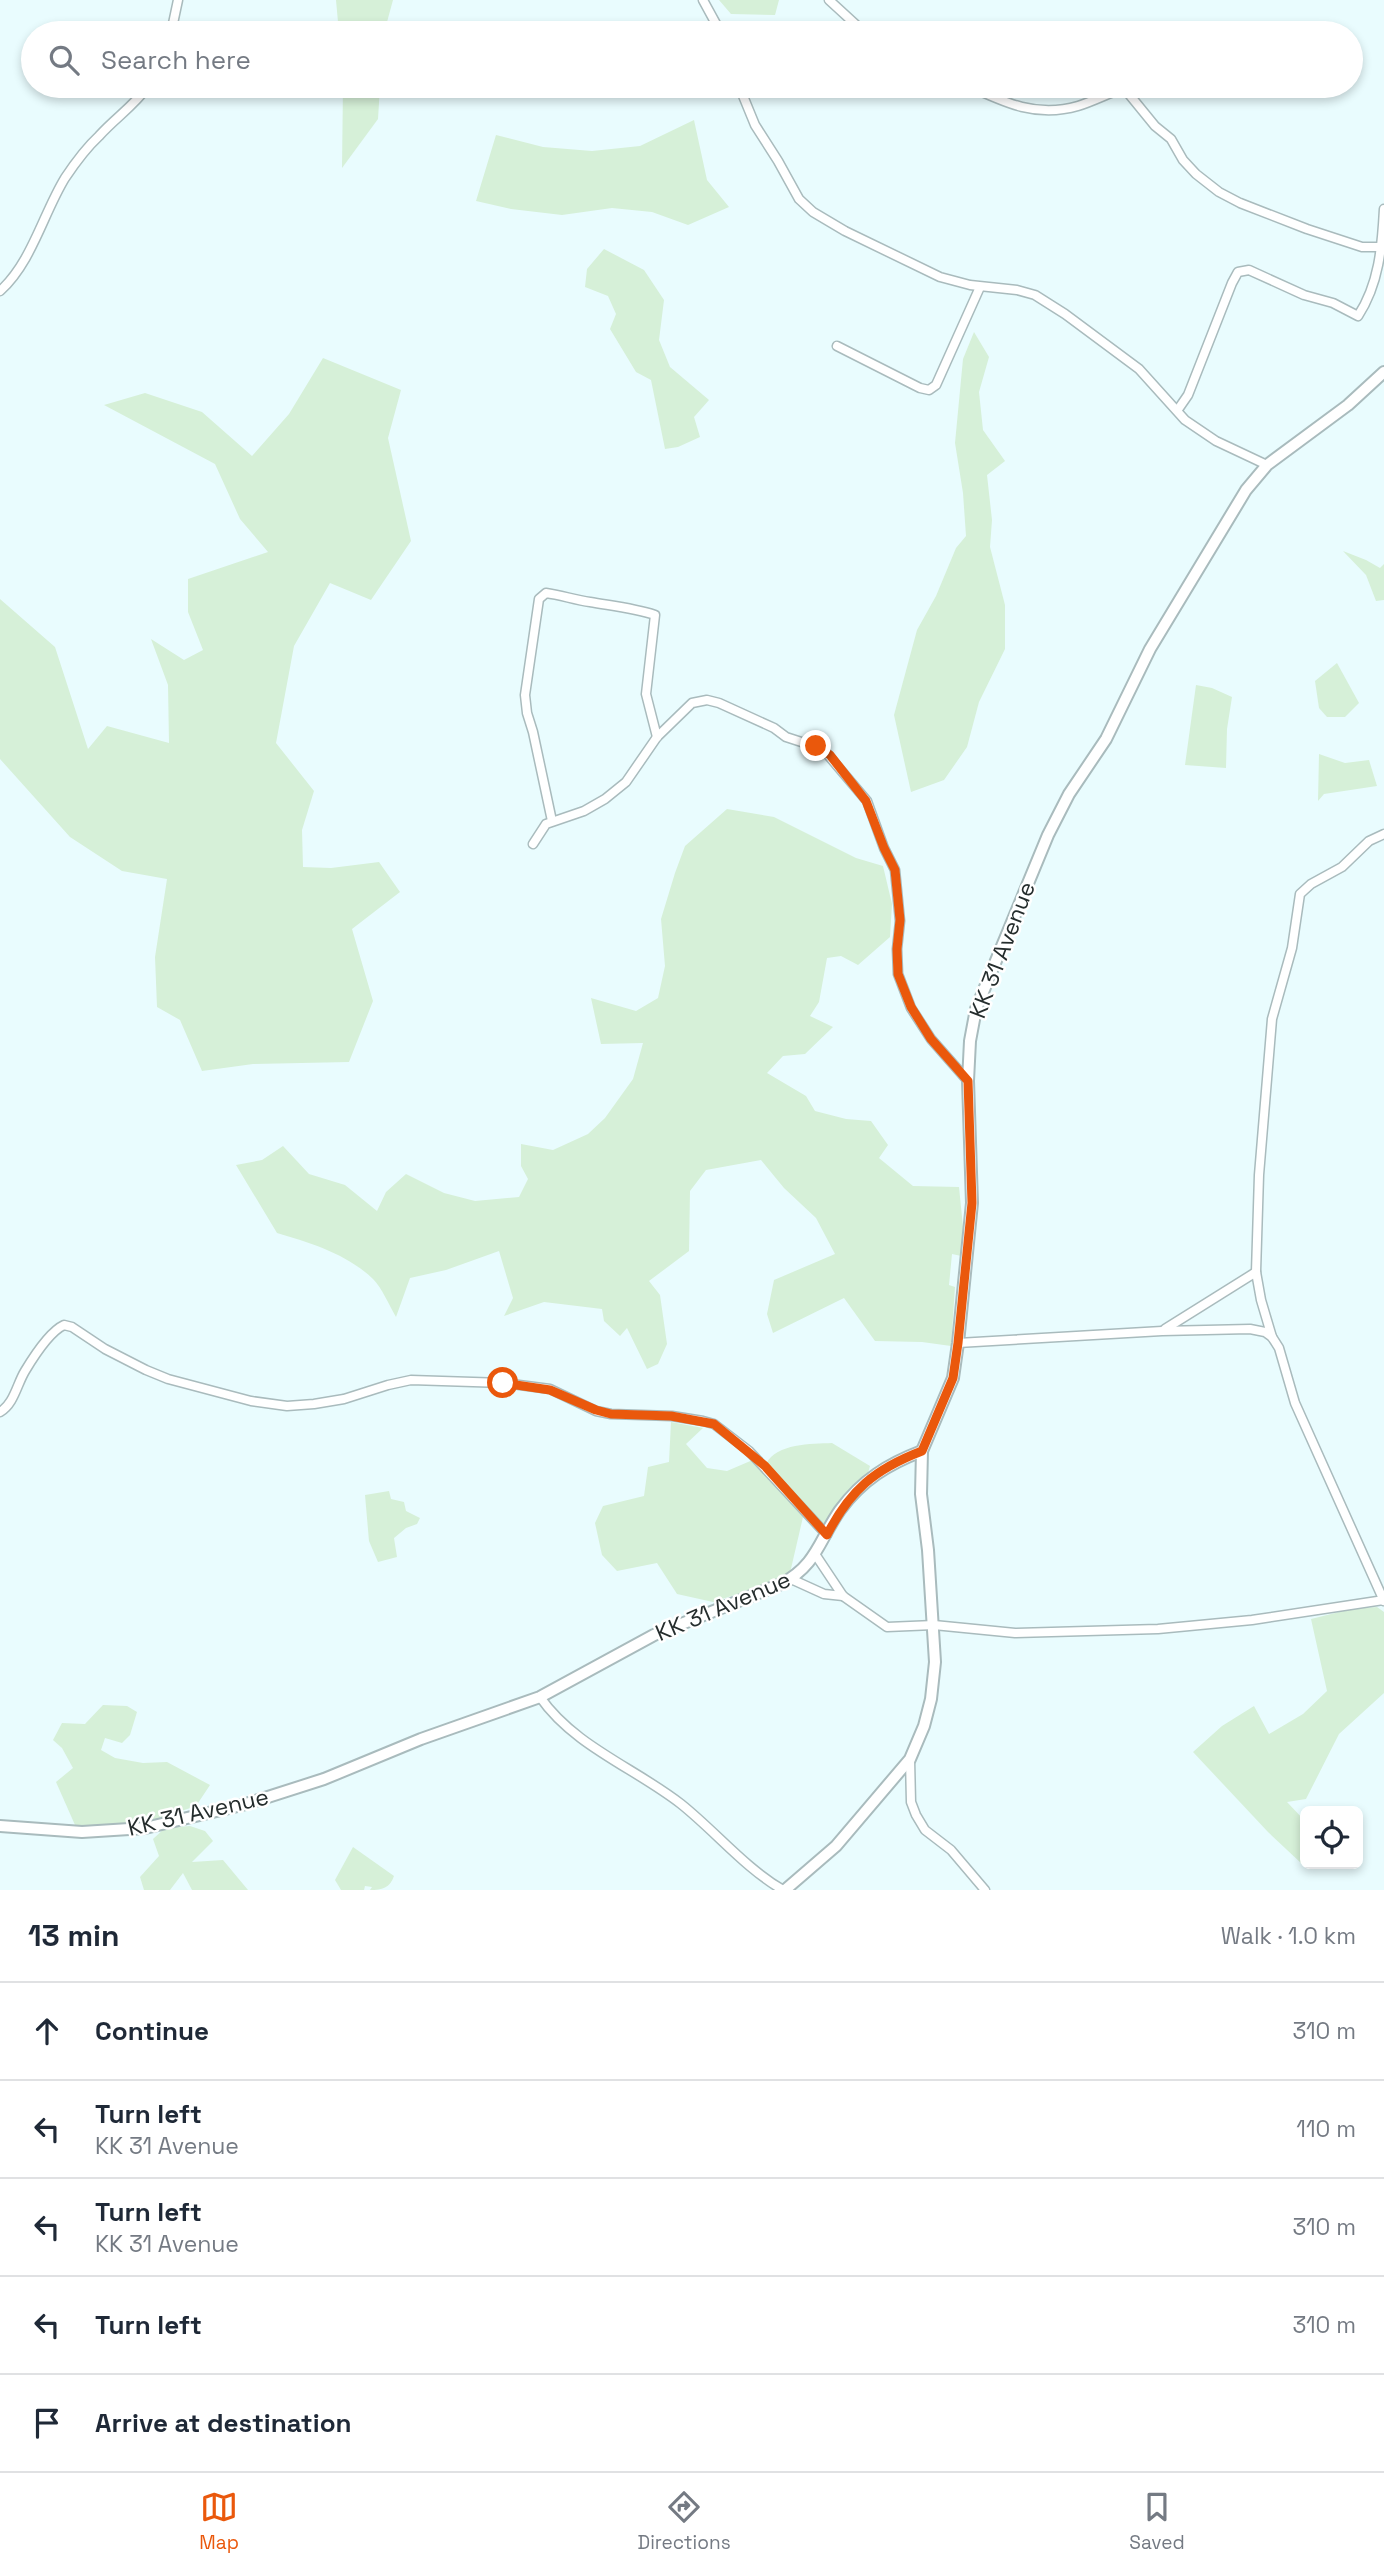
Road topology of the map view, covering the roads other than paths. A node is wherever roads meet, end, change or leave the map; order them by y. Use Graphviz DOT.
graph roads {
  1 [pos="178,0"];
  2 [pos="703,0"];
  3 [pos="829,0"];
  4 [pos="174,21"];
  5 [pos="714,21"];
  6 [pos="852,21"];
  7 [pos="138,98"];
  8 [pos="745,98"];
  9 [pos="996,98"];
  10 [pos="1093,98"];
  11 [pos="1132,98"];
  12 [pos="1384,209"];
  13 [pos="1381,247"];
  14 [pos="980,287"];
  15 [pos="0,290"];
  16 [pos="837,346"];
  17 [pos="1384,372"];
  18 [pos="1179,408"];
  19 [pos="1267,466"];
  20 [pos="657,737"];
  21 [pos="552,821"];
  22 [pos="1384,834"];
  23 [pos="533,844"];
  24 [pos="968,1081"];
  25 [pos="1256,1272"];
  26 [pos="1162,1331"];
  27 [pos="1272,1337"];
  28 [pos="958,1343"];
  29 [pos="0,1412"];
  30 [pos="922,1451"];
  31 [pos="827,1535"];
  32 [pos="815,1554"];
  33 [pos="791,1579"];
  34 [pos="843,1596"];
  35 [pos="1383,1600"];
  36 [pos="934,1625"];
  37 [pos="540,1697"];
  38 [pos="910,1759"];
  39 [pos="0,1826"];
  40 [pos="784,1890"];
  41 [pos="985,1890"];
  1 -- 4 [label="street"];
  2 -- 5 [label="street"];
  3 -- 6 [label="street"];
  7 -- 15 [label="street"];
  8 -- 14 [label="street"];
  9 -- 10 [label="street"];
  11 -- 13 [label="street"];
  12 -- 13 [label="street"];
  13 -- 18 [label="street"];
  14 -- 16 [label="street"];
  14 -- 19 [label="street"];
  17 -- 19 [label="main road, KK 31 Avenue"];
  19 -- 24 [label="main road, KK 31 Avenue"];
  20 -- 21 [label="street"];
  20 -- 21 [label="street"];
  20 -- 24 [label="street"];
  21 -- 23 [label="street"];
  22 -- 25 [label="street"];
  24 -- 28 [label="main road, KK 31 Avenue"];
  25 -- 26 [label="street"];
  25 -- 27 [label="street"];
  26 -- 27 [label="street"];
  26 -- 28 [label="street"];
  27 -- 35 [label="street"];
  28 -- 30 [label="main road, KK 31 Avenue"];
  29 -- 31 [label="street"];
  30 -- 31 [label="main road, KK 31 Avenue"];
  30 -- 36 [label="main road"];
  31 -- 32 [label="main road, KK 31 Avenue"];
  32 -- 33 [label="main road, KK 31 Avenue"];
  32 -- 34 [label="street"];
  33 -- 34 [label="street"];
  33 -- 37 [label="main road, KK 31 Avenue"];
  34 -- 36 [label="street"];
  35 -- 36 [label="street"];
  36 -- 38 [label="main road"];
  37 -- 39 [label="main road, KK 31 Avenue"];
  37 -- 40 [label="street"];
  38 -- 40 [label="main road"];
  38 -- 41 [label="street"];
}
